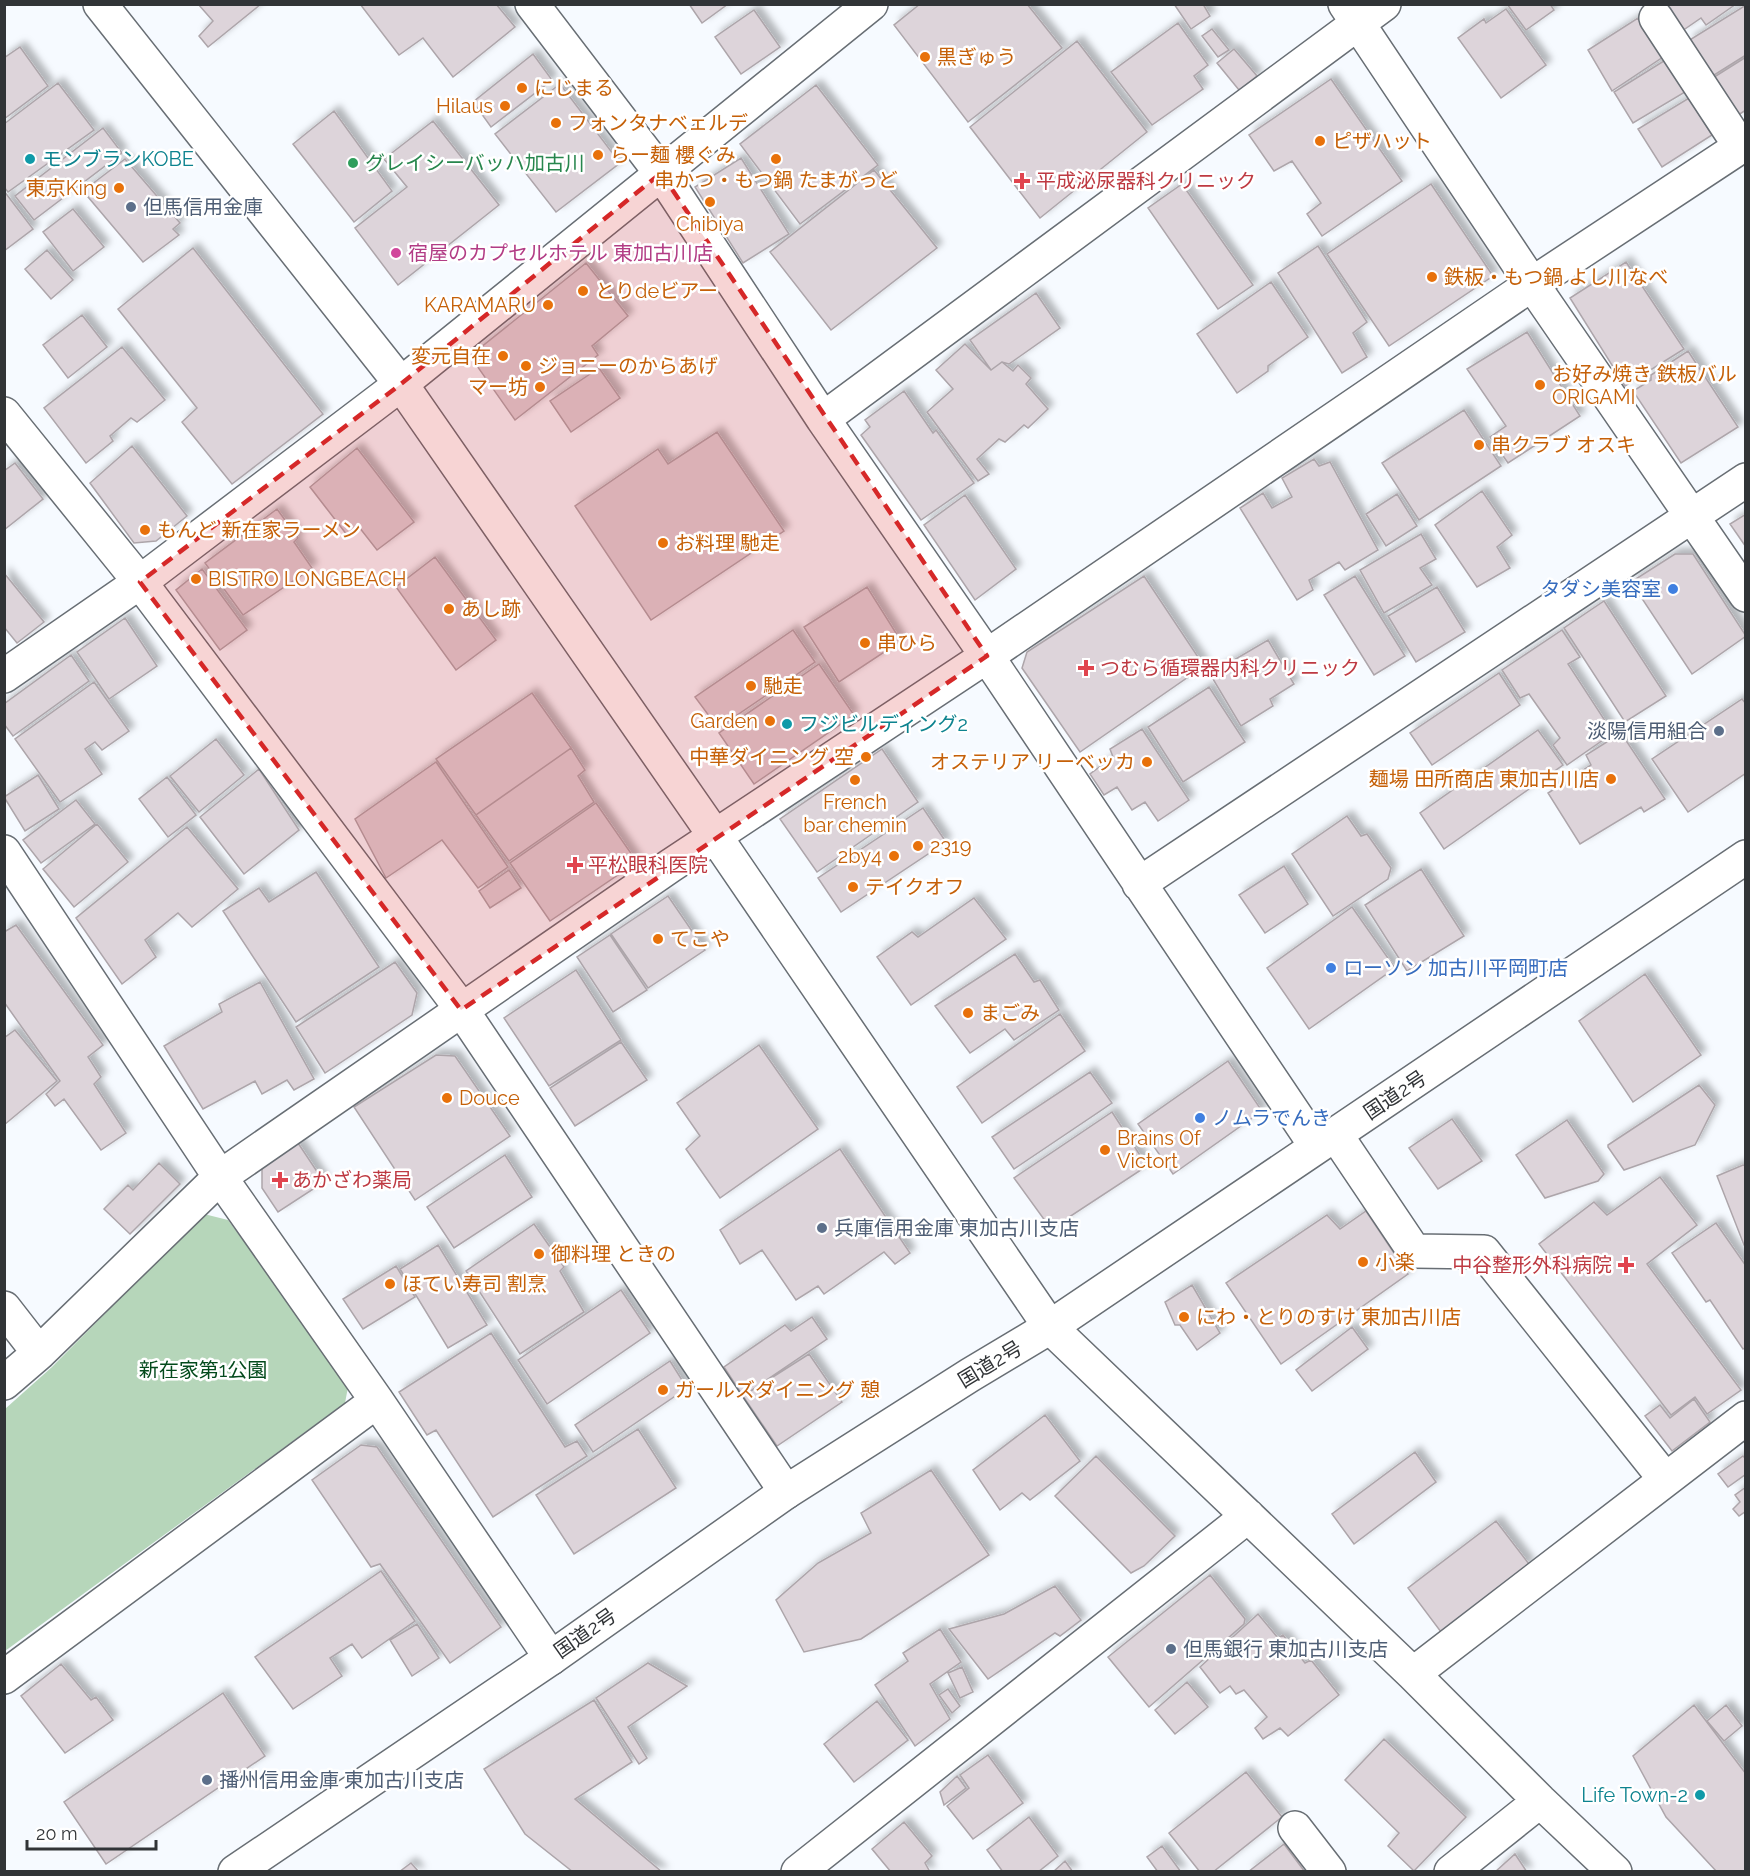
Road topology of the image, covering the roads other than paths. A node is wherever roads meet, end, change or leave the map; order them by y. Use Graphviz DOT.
graph roads {
  1 [pos="100,4"];
  2 [pos="532,4"];
  3 [pos="872,4"];
  4 [pos="1384,4"];
  5 [pos="1352,14"];
  6 [pos="1656,18"];
  7 [pos="1743,145"];
  8 [pos="661,173"];
  9 [pos="1532,284"];
  10 [pos="401,384"];
  11 [pos="4,414"];
  12 [pos="823,419"];
  13 [pos="1746,480"];
  14 [pos="1690,516"];
  15 [pos="140,582"];
  16 [pos="1746,595"];
  17 [pos="987,656"];
  18 [pos="4,676"];
  19 [pos="715,836"];
  20 [pos="4,852"];
  21 [pos="1746,857"];
  22 [pos="1139,884"];
  23 [pos="461,1010"];
  24 [pos="1326,1140"];
  25 [pos="220,1177"];
  26 [pos="4,1308"];
  27 [pos="1050,1328"];
  28 [pos="39,1353"];
  29 [pos="4,1383"];
  30 [pos="377,1401"];
  31 [pos="1746,1418"];
  32 [pos="1665,1479"];
  33 [pos="786,1492"];
  34 [pos="1248,1516"];
  35 [pos="551,1658"];
  36 [pos="1413,1674"];
  37 [pos="4,1677"];
  38 [pos="1540,1801"];
  39 [pos="1295,1828"];
  40 [pos="249,1868"];
  41 [pos="798,1872"];
  42 [pos="1329,1872"];
  43 [pos="1451,1872"];
  44 [pos="1615,1872"];
  1 -- 10 [label="main road"];
  2 -- 8 [label="main road"];
  3 -- 8 [label="main road"];
  4 -- 5 [label="main road"];
  5 -- 9 [label="main road"];
  5 -- 12 [label="main road"];
  6 -- 7 [label="main road"];
  7 -- 9 [label="main road"];
  8 -- 10 [label="main road"];
  8 -- 12 [label="main road"];
  9 -- 14 [label="main road"];
  9 -- 17 [label="main road"];
  10 -- 15 [label="main road"];
  10 -- 19 [label="main road"];
  11 -- 15 [label="main road"];
  12 -- 17 [label="main road"];
  13 -- 14 [label="main road"];
  14 -- 16 [label="main road"];
  14 -- 22 [label="main road"];
  15 -- 18 [label="main road"];
  15 -- 23 [label="main road"];
  17 -- 19 [label="main road"];
  17 -- 22 [label="main road"];
  19 -- 23 [label="main road"];
  19 -- 27 [label="main road"];
  20 -- 25 [label="main road"];
  21 -- 24 [label="main road, 国道2号"];
  22 -- 24 [label="main road"];
  23 -- 25 [label="main road"];
  23 -- 33 [label="main road"];
  24 -- 27 [label="main road, 国道2号"];
  24 -- 32 [label="main road"];
  25 -- 28 [label="main road"];
  25 -- 30 [label="main road"];
  26 -- 28 [label="main road"];
  27 -- 33 [label="main road, 国道2号"];
  27 -- 34 [label="main road"];
  28 -- 29 [label="main road"];
  30 -- 35 [label="main road"];
  30 -- 37 [label="main road"];
  31 -- 32 [label="main road"];
  32 -- 36 [label="main road"];
  33 -- 35 [label="main road, 国道2号"];
  34 -- 36 [label="main road"];
  34 -- 41 [label="main road"];
  35 -- 40 [label="main road, 国道2号"];
  36 -- 38 [label="main road"];
  38 -- 43 [label="main road"];
  38 -- 44 [label="main road"];
  39 -- 42 [label="main road"];
}
